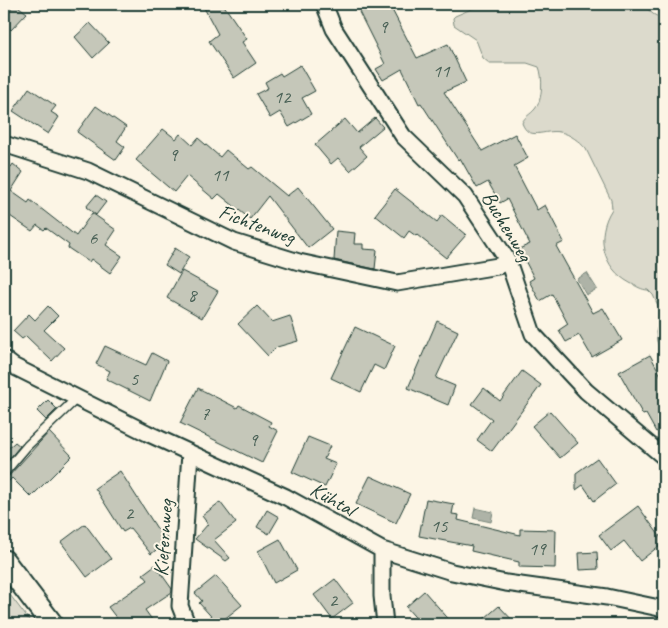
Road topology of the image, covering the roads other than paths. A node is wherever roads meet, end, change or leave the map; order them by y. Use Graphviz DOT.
graph roads {
  1 [pos="324,4"];
  2 [pos="4,144"];
  3 [pos="508,261"];
  4 [pos="4,359"];
  5 [pos="78,397"];
  6 [pos="190,452"];
  7 [pos="664,457"];
  8 [pos="4,472"];
  9 [pos="382,550"];
  10 [pos="4,561"];
  11 [pos="664,610"];
  12 [pos="52,624"];
  13 [pos="187,624"];
  14 [pos="385,624"];
  1 -- 3 [label="street, Buchenweg"];
  2 -- 3 [label="street, Fichtenweg"];
  3 -- 7 [label="street, Buchenweg"];
  4 -- 5 [label="street, Kühtal"];
  5 -- 6 [label="street, Kühtal"];
  5 -- 8 [label="lane"];
  6 -- 9 [label="street, Kühtal"];
  6 -- 13 [label="street, Kiefernweg"];
  9 -- 11 [label="street, Kühtal"];
  9 -- 14 [label="street"];
  10 -- 12 [label="street"];
}
